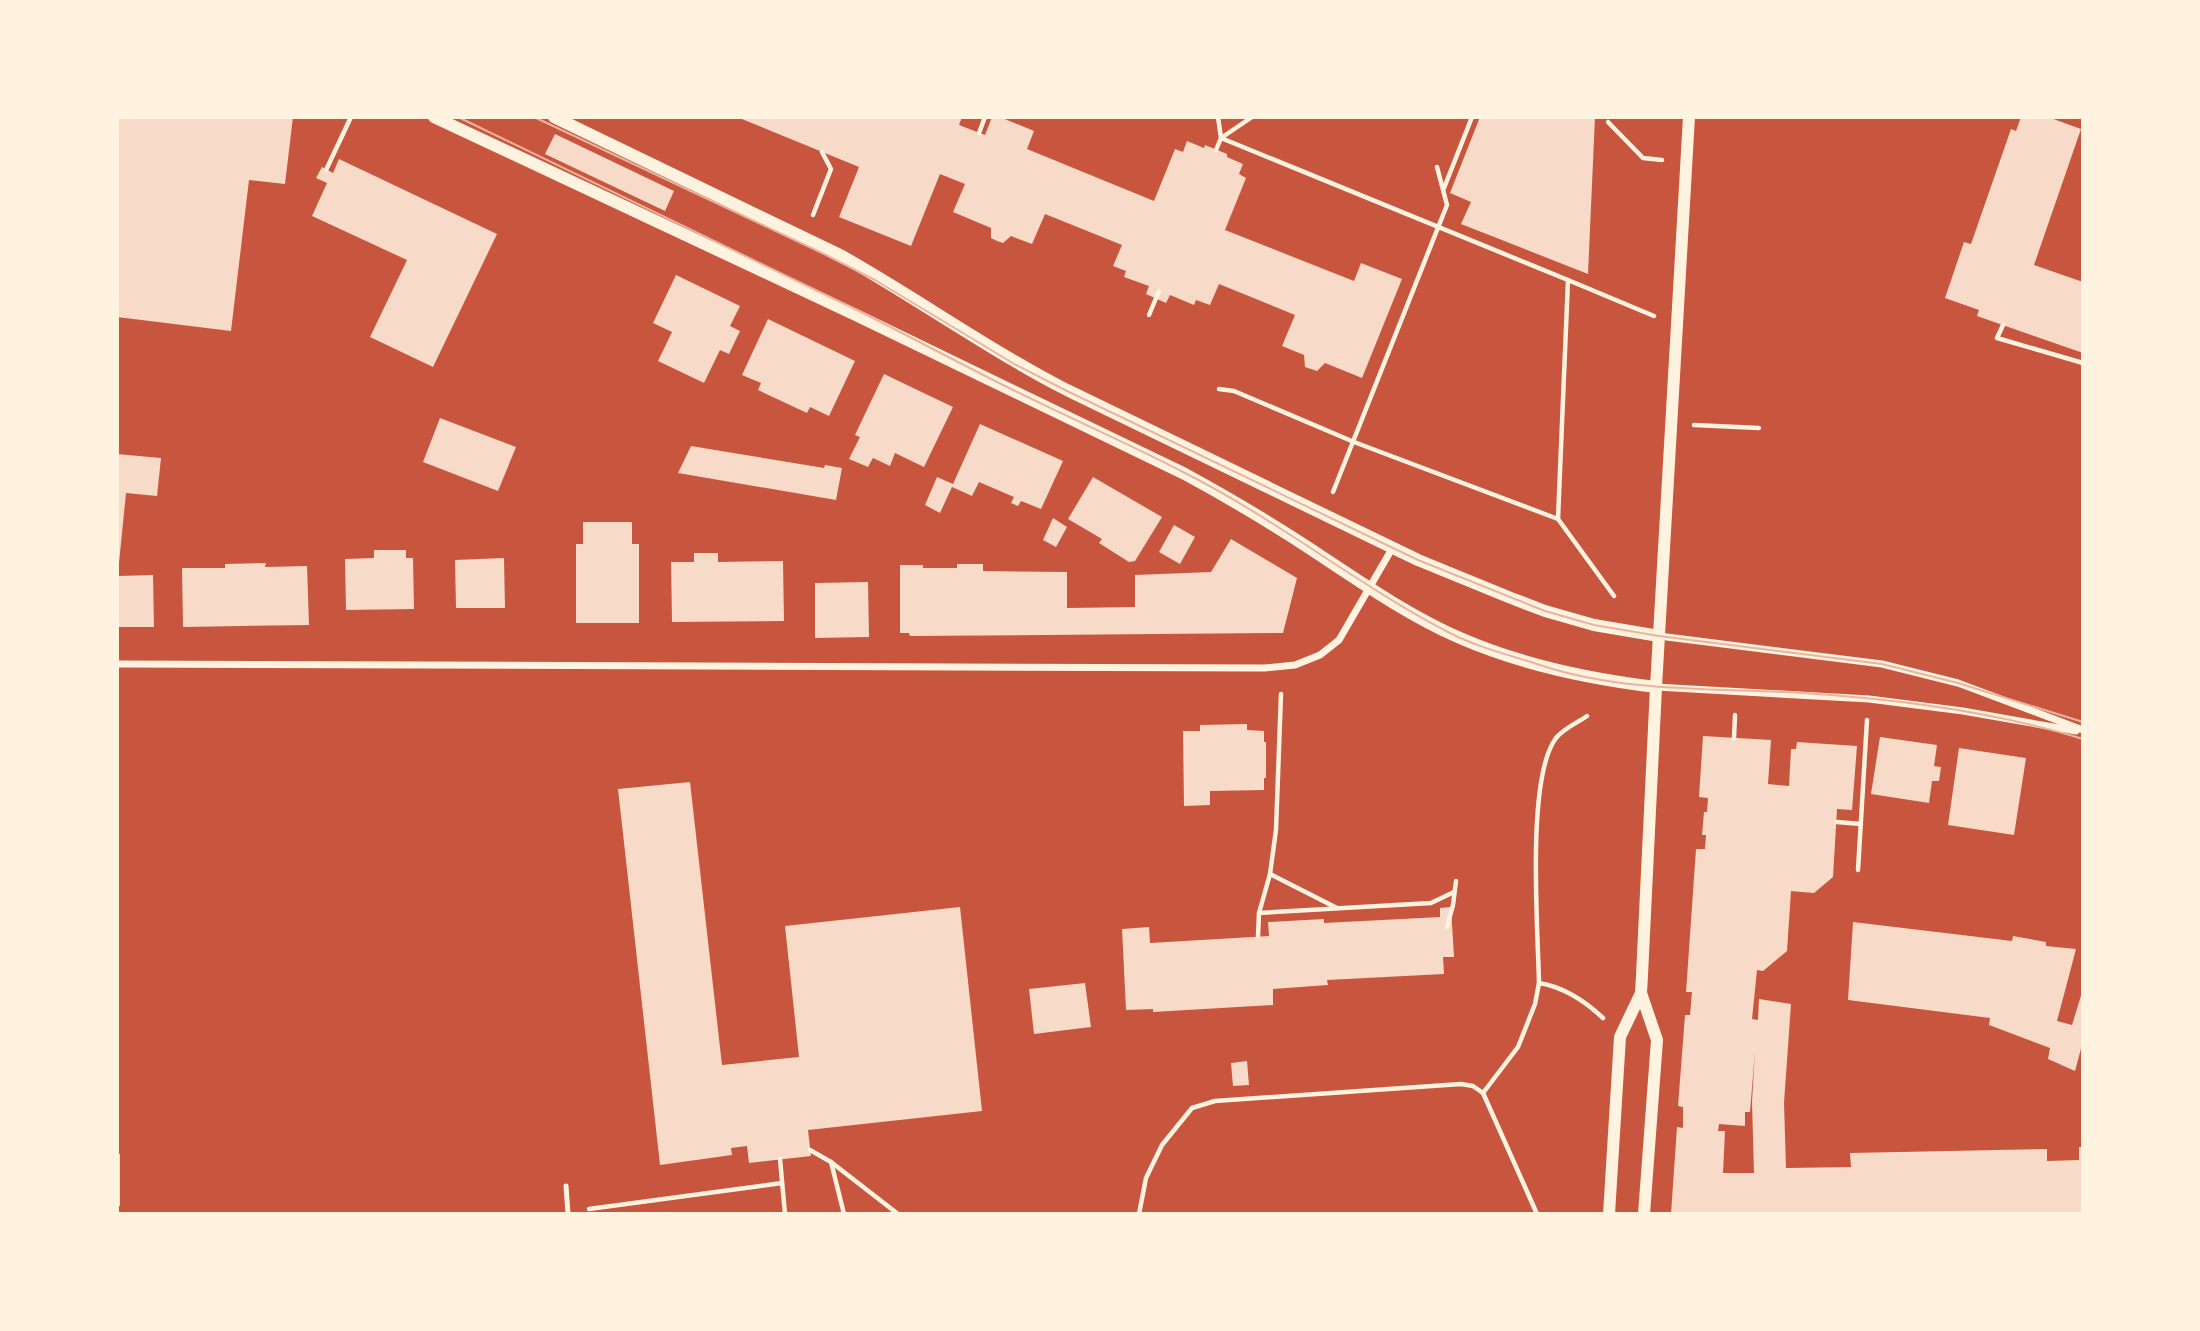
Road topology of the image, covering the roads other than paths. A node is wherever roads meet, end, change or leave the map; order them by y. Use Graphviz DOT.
graph roads {
  1 [pos="435,117"];
  2 [pos="554,117"];
  3 [pos="1689,117"];
  4 [pos="1393,547"];
  5 [pos="1370,589"];
  6 [pos="1659,636"];
  7 [pos="117,664"];
  8 [pos="1656,687"];
  9 [pos="2083,731"];
  10 [pos="1641,993"];
  11 [pos="566,1185"];
  12 [pos="568,1214"];
  13 [pos="1609,1214"];
  14 [pos="1644,1214"];
  1 -- 5 [label="street"];
  2 -- 4 [label="street"];
  3 -- 6 [label="street"];
  4 -- 5 [label="street"];
  4 -- 6 [label="street"];
  5 -- 7 [label="street"];
  5 -- 8 [label="street"];
  6 -- 8 [label="street"];
  6 -- 9 [label="street"];
  8 -- 9 [label="street"];
  8 -- 10 [label="street"];
  10 -- 13 [label="street"];
  10 -- 14 [label="street"];
  11 -- 12 [label="lane"];
}
